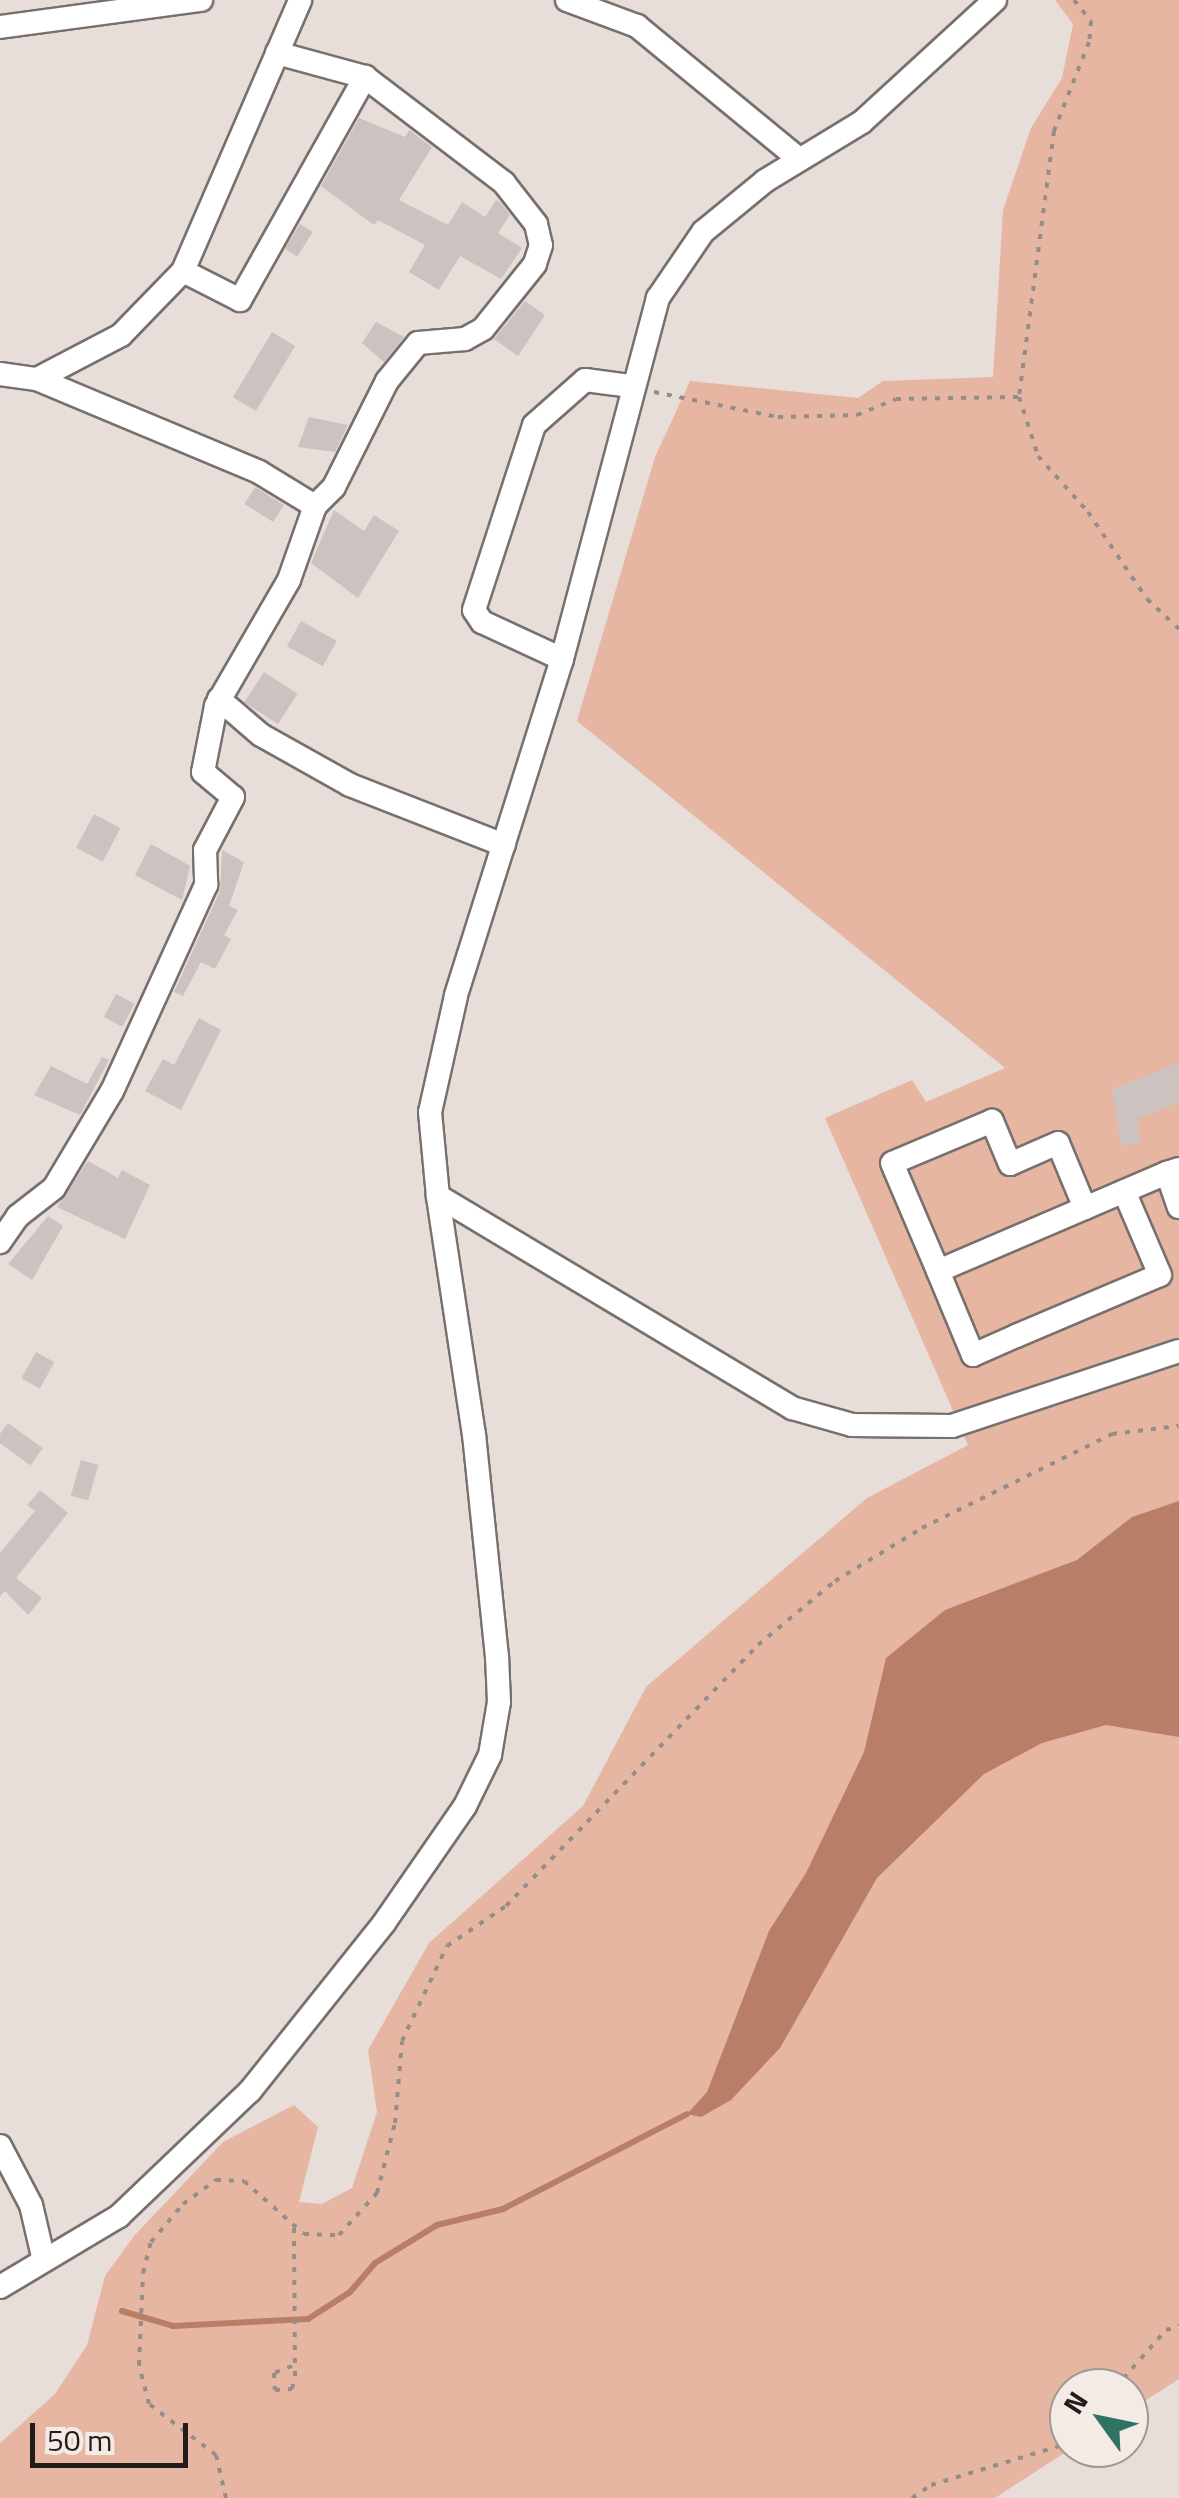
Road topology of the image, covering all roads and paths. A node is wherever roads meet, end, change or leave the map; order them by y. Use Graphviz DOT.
graph roads {
  1 [pos="200,0"];
  2 [pos="300,0"];
  3 [pos="567,0"];
  4 [pos="995,0"];
  5 [pos="1074,0"];
  6 [pos="1088,0"];
  7 [pos="1086,12"];
  8 [pos="0,27"];
  9 [pos="277,54"];
  10 [pos="365,78"];
  11 [pos="799,159"];
  12 [pos="184,271"];
  13 [pos="0,374"];
  14 [pos="36,379"];
  15 [pos="630,386"];
  16 [pos="1020,397"];
  17 [pos="315,506"];
  18 [pos="1179,629"];
  19 [pos="562,660"];
  20 [pos="219,699"];
  21 [pos="504,845"];
  22 [pos="1173,1171"];
  23 [pos="1124,1191"];
  24 [pos="438,1196"];
  25 [pos="1179,1207"];
  26 [pos="1085,1208"];
  27 [pos="0,1242"];
  28 [pos="938,1271"];
  29 [pos="1179,1351"];
  30 [pos="1179,1426"];
  31 [pos="0,2146"];
  32 [pos="294,2228"];
  33 [pos="44,2261"];
  34 [pos="0,2287"];
  35 [pos="1179,2326"];
  36 [pos="292,2366"];
  37 [pos="1132,2368"];
  38 [pos="1049,2449"];
  39 [pos="226,2498"];
  40 [pos="912,2498"];
  1 -- 8 [label="street"];
  2 -- 9 [label="street"];
  3 -- 11 [label="street"];
  4 -- 11 [label="street"];
  5 -- 7 [label="path"];
  6 -- 7 [label="path"];
  7 -- 16 [label="path"];
  9 -- 10 [label="street"];
  9 -- 12 [label="street"];
  10 -- 12 [label="street"];
  10 -- 17 [label="street"];
  11 -- 15 [label="street"];
  12 -- 14 [label="street"];
  13 -- 14 [label="street"];
  14 -- 17 [label="street"];
  15 -- 16 [label="path"];
  15 -- 19 [label="street"];
  15 -- 19 [label="street"];
  16 -- 18 [label="path"];
  17 -- 20 [label="street"];
  19 -- 21 [label="street"];
  20 -- 21 [label="street"];
  20 -- 27 [label="street"];
  21 -- 24 [label="street"];
  22 -- 23 [label="street"];
  22 -- 25 [label="street"];
  23 -- 26 [label="street"];
  23 -- 28 [label="street"];
  24 -- 29 [label="street"];
  24 -- 33 [label="street"];
  26 -- 28 [label="street"];
  26 -- 28 [label="street"];
  30 -- 32 [label="path"];
  31 -- 33 [label="street"];
  32 -- 36 [label="path"];
  32 -- 39 [label="path"];
  33 -- 34 [label="street"];
  35 -- 37 [label="path"];
  36 -- 36 [label="path"];
  38 -- 40 [label="path"];
}
